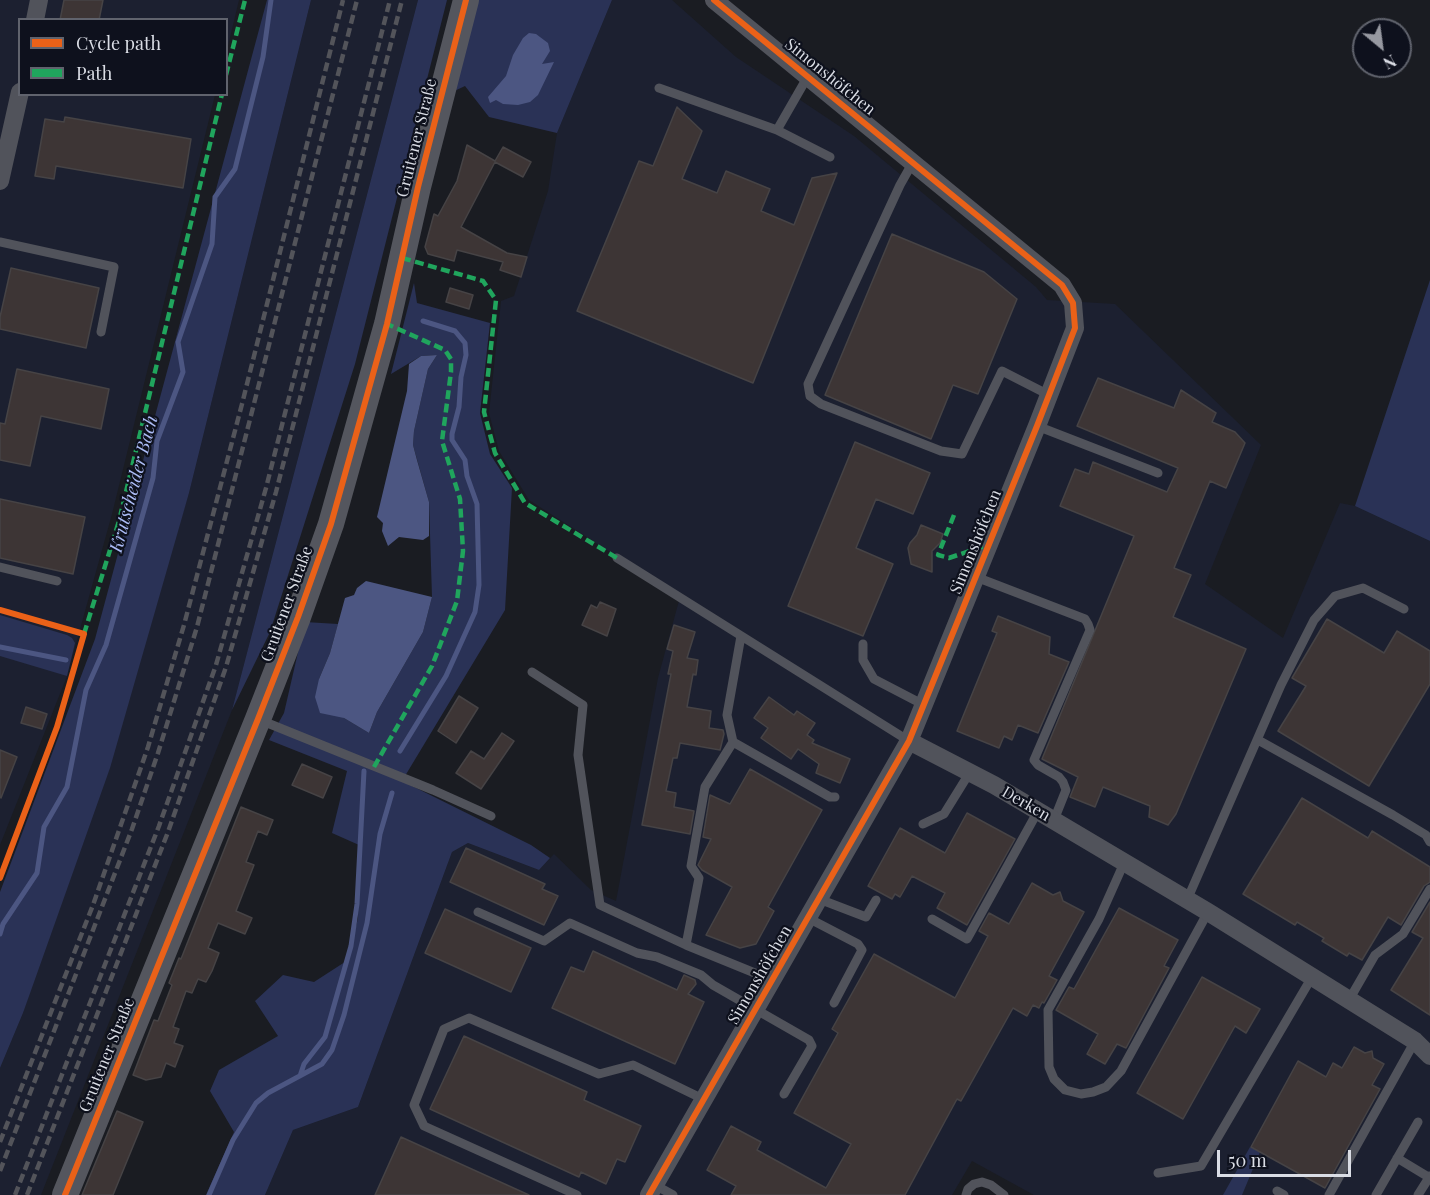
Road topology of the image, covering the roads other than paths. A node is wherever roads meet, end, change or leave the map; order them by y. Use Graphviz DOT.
graph roads {
  1 [pos="39,0"];
  2 [pos="466,0"];
  3 [pos="714,0"];
  4 [pos="35,18"];
  5 [pos="808,76"];
  6 [pos="659,88"];
  7 [pos="19,96"];
  8 [pos="777,130"];
  9 [pos="830,157"];
  10 [pos="913,162"];
  11 [pos="0,181"];
  12 [pos="0,242"];
  13 [pos="101,332"];
  14 [pos="1049,395"];
  15 [pos="1037,426"];
  16 [pos="1158,473"];
  17 [pos="617,558"];
  18 [pos="0,567"];
  19 [pos="976,577"];
  20 [pos="57,581"];
  21 [pos="1404,609"];
  22 [pos="741,636"];
  23 [pos="863,644"];
  24 [pos="532,672"];
  25 [pos="924,705"];
  26 [pos="258,719"];
  27 [pos="1258,740"];
  28 [pos="909,741"];
  29 [pos="733,742"];
  30 [pos="970,772"];
  31 [pos="835,797"];
  32 [pos="1046,815"];
  33 [pos="490,816"];
  34 [pos="923,824"];
  35 [pos="1430,842"];
  36 [pos="1124,863"];
  37 [pos="1430,889"];
  38 [pos="819,899"];
  39 [pos="876,900"];
  40 [pos="1187,900"];
  41 [pos="478,912"];
  42 [pos="1208,912"];
  43 [pos="808,918"];
  44 [pos="932,919"];
  45 [pos="686,945"];
  46 [pos="1312,977"];
  47 [pos="772,980"];
  48 [pos="1349,1000"];
  49 [pos="834,1003"];
  50 [pos="755,1010"];
  51 [pos="1426,1050"];
  52 [pos="784,1094"];
  53 [pos="704,1099"];
  54 [pos="1418,1122"];
  55 [pos="1397,1158"];
  56 [pos="1158,1173"];
  57 [pos="1430,1177"];
  58 [pos="652,1190"];
  59 [pos="65,1195"];
  60 [pos="577,1195"];
  61 [pos="673,1195"];
  62 [pos="966,1195"];
  63 [pos="1004,1195"];
  64 [pos="1329,1195"];
  65 [pos="1376,1195"];
  66 [pos="1418,1195"];
  1 -- 4 [label="street"];
  2 -- 26 [label="street, Gruitener Straße"];
  3 -- 5 [label="street, Simonshöfchen"];
  5 -- 8 [label="lane"];
  5 -- 10 [label="street, Simonshöfchen"];
  6 -- 8 [label="lane"];
  7 -- 11 [label="street"];
  8 -- 9 [label="lane"];
  10 -- 14 [label="street, Simonshöfchen"];
  10 -- 14 [label="lane"];
  12 -- 13 [label="lane"];
  14 -- 15 [label="street, Simonshöfchen"];
  15 -- 16 [label="lane"];
  15 -- 19 [label="street, Simonshöfchen"];
  17 -- 22 [label="lane, Derken"];
  18 -- 20 [label="lane"];
  19 -- 25 [label="street, Simonshöfchen"];
  19 -- 32 [label="lane"];
  21 -- 27 [label="lane"];
  22 -- 28 [label="lane, Derken"];
  22 -- 29 [label="lane"];
  23 -- 25 [label="lane"];
  24 -- 45 [label="lane"];
  25 -- 28 [label="street, Simonshöfchen"];
  26 -- 33 [label="lane"];
  26 -- 59 [label="street, Gruitener Straße"];
  27 -- 35 [label="lane"];
  27 -- 40 [label="lane"];
  28 -- 30 [label="street, Derken"];
  28 -- 38 [label="street, Simonshöfchen"];
  29 -- 31 [label="lane"];
  29 -- 45 [label="lane"];
  30 -- 32 [label="street, Derken"];
  30 -- 34 [label="lane"];
  32 -- 36 [label="street, Derken"];
  32 -- 44 [label="lane"];
  36 -- 40 [label="street, Derken"];
  36 -- 42 [label="lane"];
  37 -- 48 [label="lane"];
  38 -- 39 [label="lane"];
  38 -- 43 [label="street, Simonshöfchen"];
  40 -- 42 [label="street, Derken"];
  41 -- 50 [label="lane"];
  42 -- 46 [label="street, Derken"];
  43 -- 47 [label="street, Simonshöfchen"];
  43 -- 49 [label="lane"];
  45 -- 47 [label="lane"];
  46 -- 48 [label="street, Derken"];
  46 -- 56 [label="lane"];
  47 -- 50 [label="street, Simonshöfchen"];
  48 -- 51 [label="street, Derken"];
  50 -- 52 [label="lane"];
  50 -- 53 [label="street, Simonshöfchen"];
  51 -- 64 [label="lane"];
  53 -- 58 [label="street, Simonshöfchen"];
  53 -- 60 [label="lane"];
  54 -- 55 [label="lane"];
  55 -- 57 [label="lane"];
  55 -- 65 [label="lane"];
  57 -- 66 [label="lane"];
  58 -- 61 [label="lane"];
  62 -- 63 [label="lane"];
}
